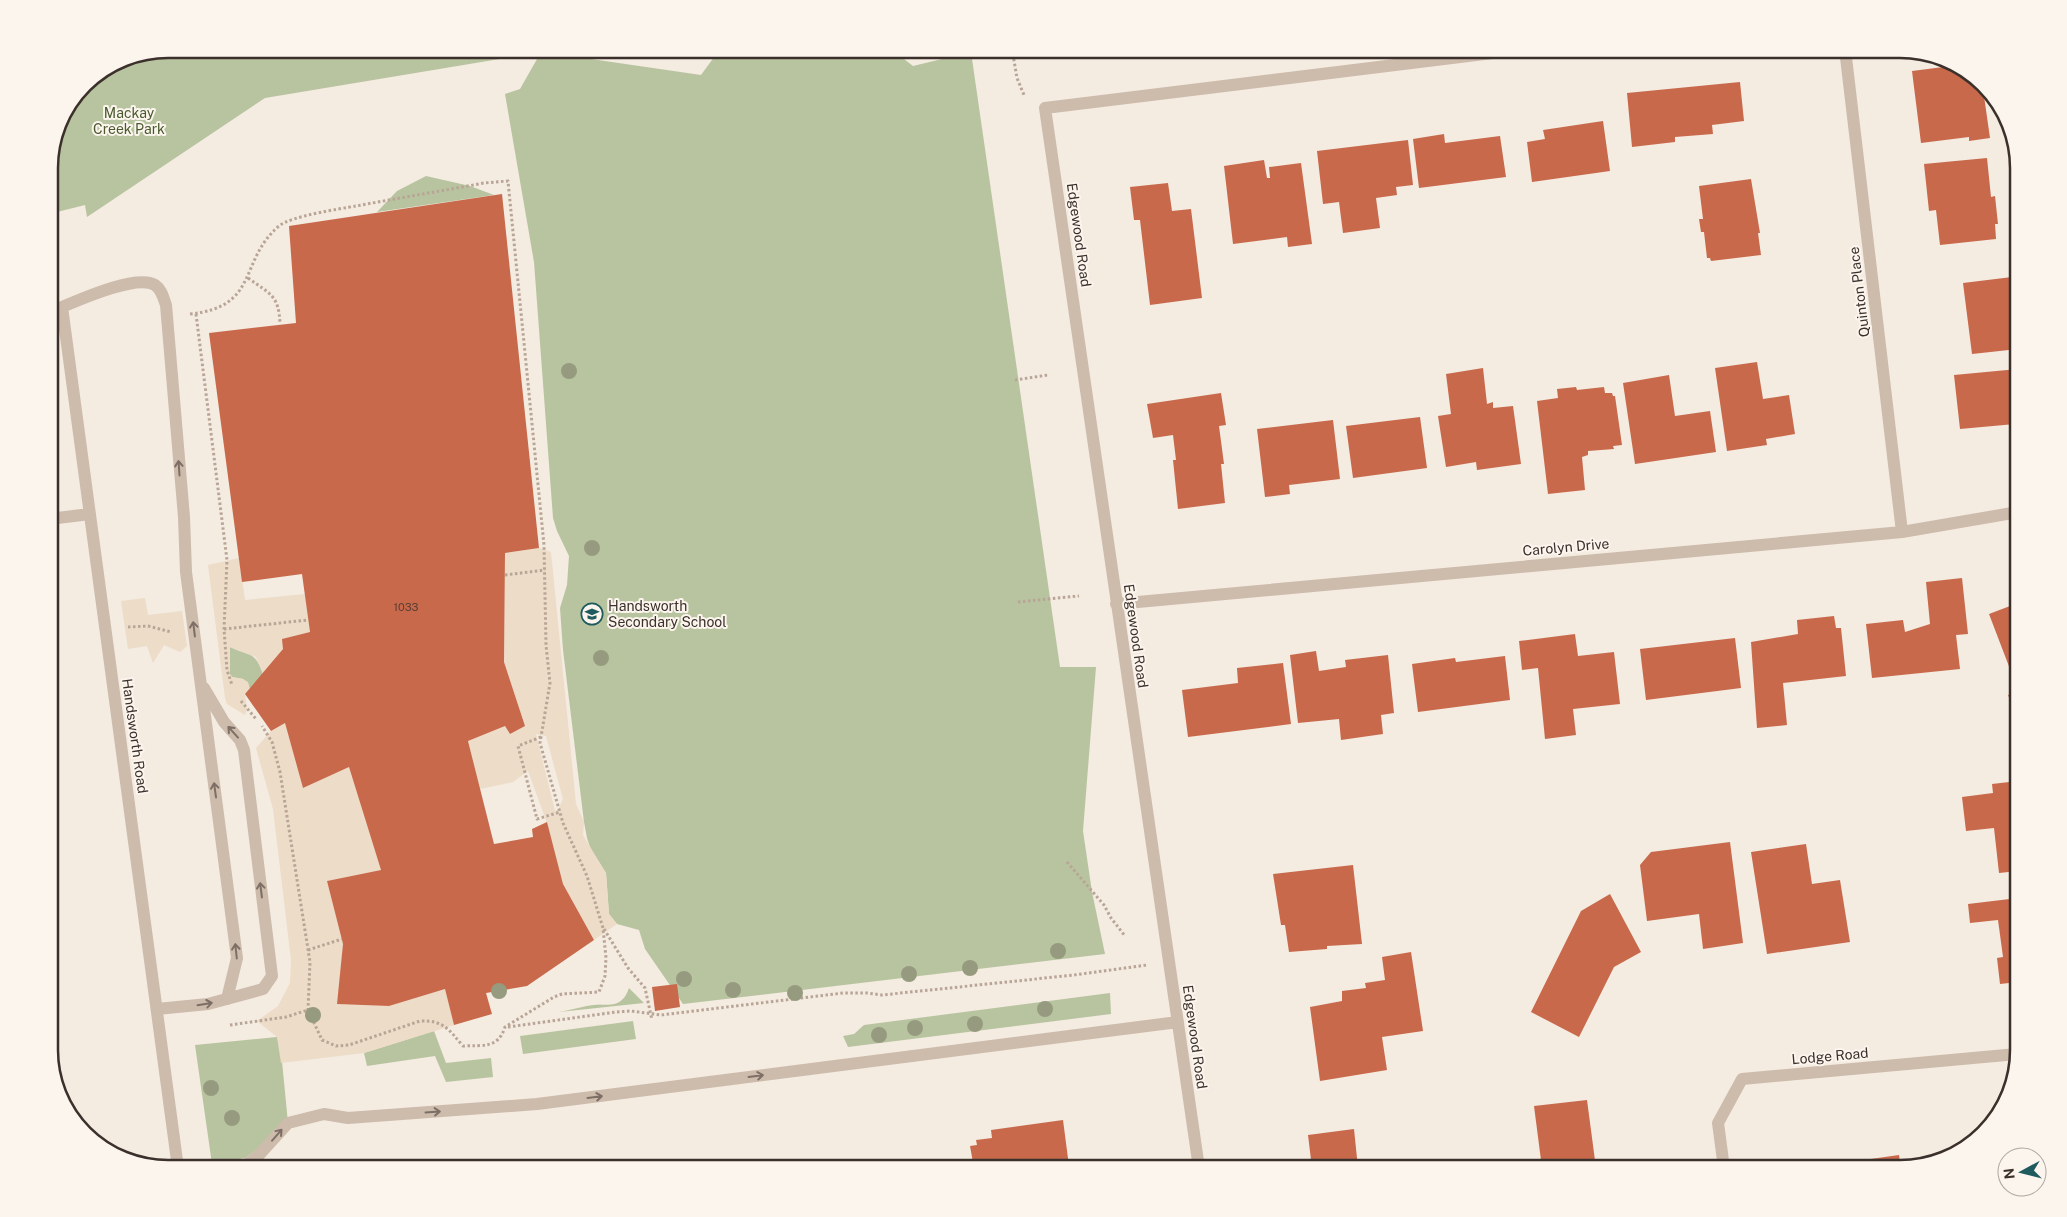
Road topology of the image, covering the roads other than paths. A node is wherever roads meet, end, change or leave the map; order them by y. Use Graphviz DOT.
graph roads {
  1 [pos="1452,58"];
  2 [pos="1846,58"];
  3 [pos="2009,513"];
  4 [pos="90,514"];
  5 [pos="58,518"];
  6 [pos="1902,532"];
  7 [pos="1116,604"];
  8 [pos="201,682"];
  9 [pos="227,999"];
  10 [pos="157,1009"];
  11 [pos="1178,1022"];
  12 [pos="2010,1055"];
  13 [pos="177,1160"];
  14 [pos="252,1160"];
  15 [pos="1198,1160"];
  16 [pos="1723,1160"];
  1 -- 7 [label="street, Edgewood Road"];
  2 -- 6 [label="street, Quinton Place"];
  3 -- 6 [label="street, Carolyn Drive"];
  4 -- 5 [label="street"];
  8 -- 4 [label="street, Handsworth Road, one-way"];
  4 -- 10 [label="street, Handsworth Road"];
  6 -- 7 [label="street, Carolyn Drive"];
  7 -- 11 [label="street, Edgewood Road"];
  9 -- 8 [label="street, one-way"];
  9 -- 8 [label="street, one-way"];
  10 -- 9 [label="street, one-way"];
  10 -- 13 [label="street, Handsworth Road"];
  14 -- 11 [label="street, one-way"];
  11 -- 15 [label="street, Edgewood Road"];
  12 -- 16 [label="street, Lodge Road"];
}
